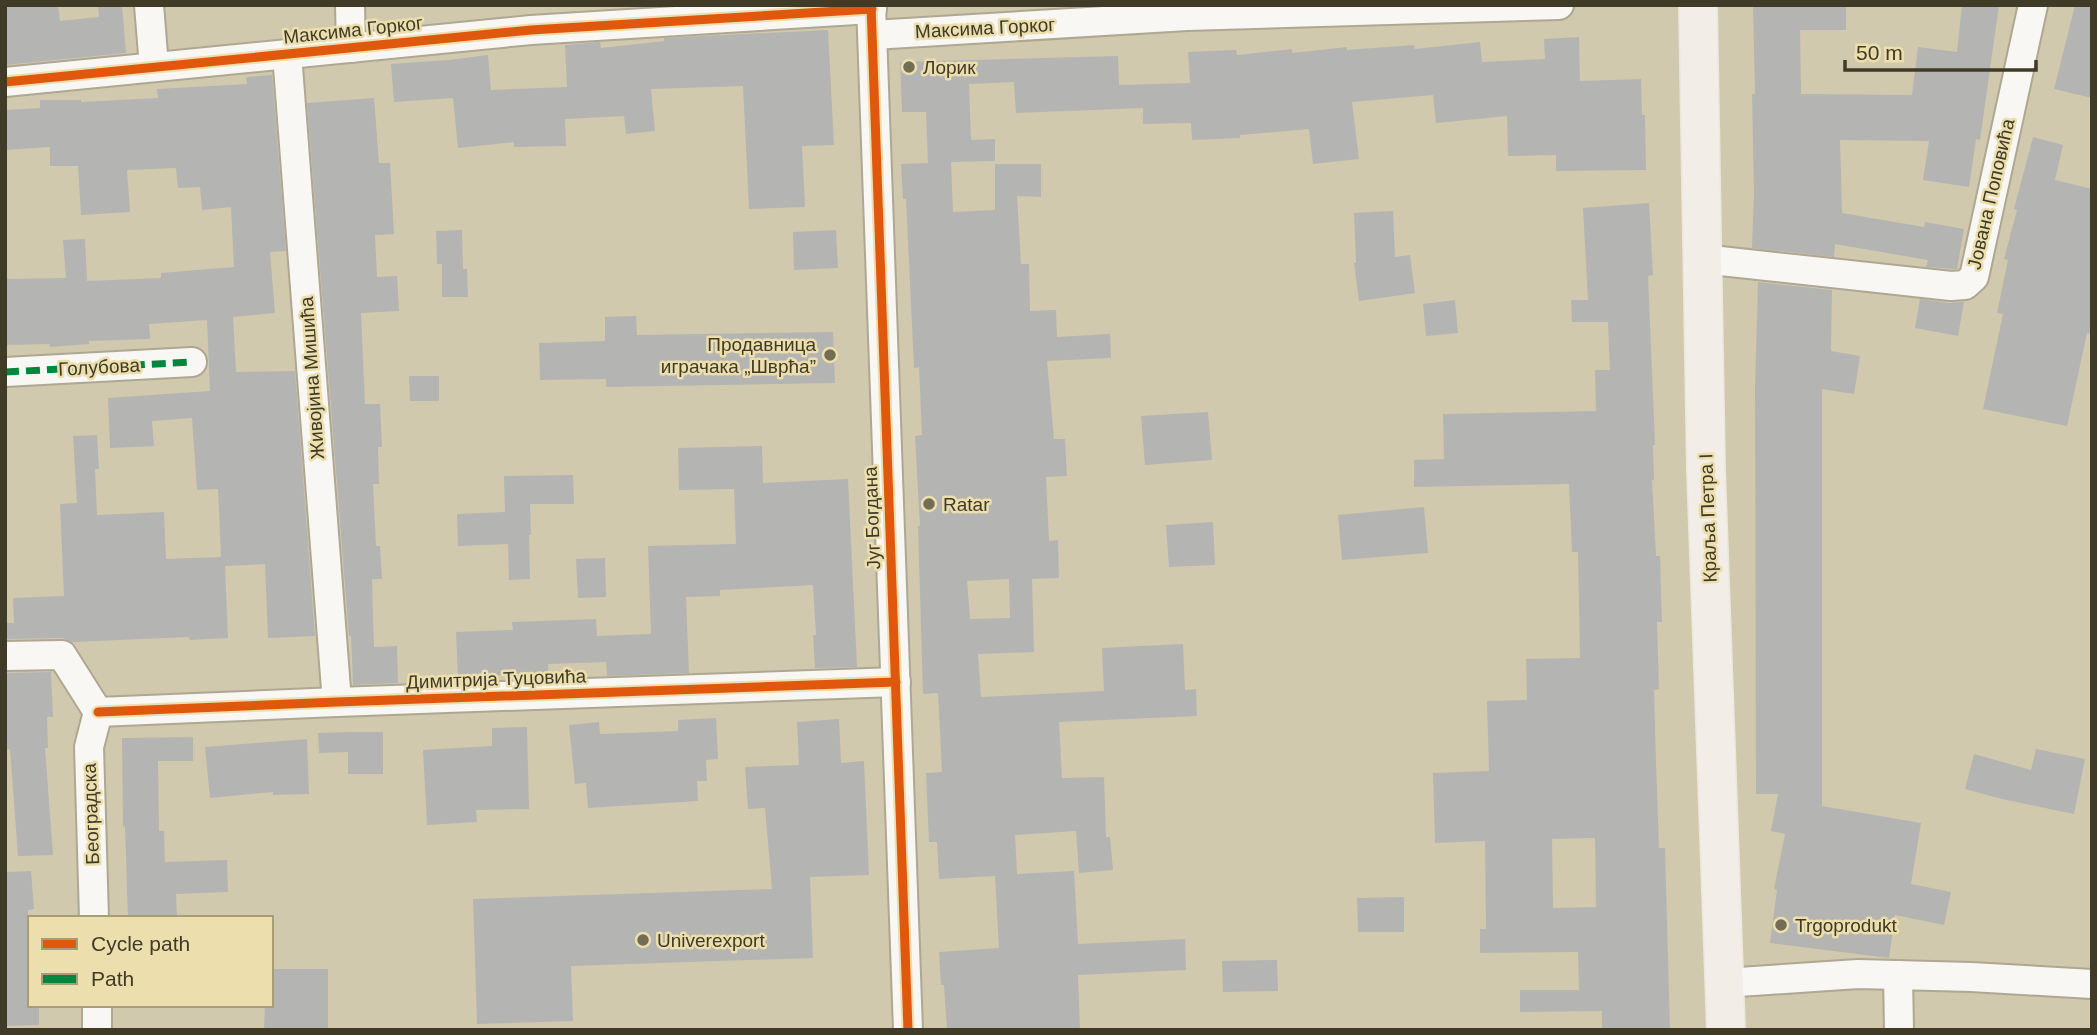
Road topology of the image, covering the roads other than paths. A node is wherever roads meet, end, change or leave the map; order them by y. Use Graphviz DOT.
graph roads {
  1 [pos="149,5"];
  2 [pos="350,5"];
  3 [pos="1559,5"];
  4 [pos="1698,5"];
  5 [pos="2033,5"];
  6 [pos="1187,11"];
  7 [pos="872,16"];
  8 [pos="530,18"];
  9 [pos="351,48"];
  10 [pos="287,54"];
  11 [pos="153,67"];
  12 [pos="5,82"];
  13 [pos="1702,259"];
  14 [pos="192,362"];
  15 [pos="5,372"];
  16 [pos="5,656"];
  17 [pos="896,682"];
  18 [pos="337,702"];
  19 [pos="98,712"];
  20 [pos="94,916"];
  21 [pos="1898,975"];
  22 [pos="1724,983"];
  23 [pos="2092,984"];
  24 [pos="97,1007"];
  25 [pos="97,1030"];
  26 [pos="908,1030"];
  27 [pos="1726,1030"];
  28 [pos="1899,1030"];
  1 -- 11 [label="street"];
  2 -- 9 [label="street"];
  3 -- 6 [label="street, Максима Горког"];
  4 -- 13 [label="main road, Краља Петра I"];
  5 -- 13 [label="street, Јована Поповића"];
  6 -- 7 [label="street, Максима Горког"];
  7 -- 8 [label="street, Максима Горког"];
  7 -- 17 [label="street, Југ Богдана"];
  8 -- 9 [label="street, Максима Горког"];
  9 -- 10 [label="street, Максима Горког"];
  10 -- 11 [label="street, Максима Горког"];
  10 -- 18 [label="street, Живојина Мишића"];
  11 -- 12 [label="street, Максима Горког"];
  13 -- 22 [label="main road, Краља Петра I"];
  14 -- 15 [label="street, Голубова"];
  16 -- 19 [label="street"];
  17 -- 18 [label="street, Димитрија Туцовића"];
  17 -- 26 [label="street, Југ Богдана"];
  18 -- 19 [label="street, Димитрија Туцовића"];
  19 -- 20 [label="street, Београдска"];
  21 -- 22 [label="street"];
  21 -- 23 [label="street"];
  21 -- 28 [label="street"];
  22 -- 27 [label="main road, Краља Петра I"];
  24 -- 25 [label="street"];
}
